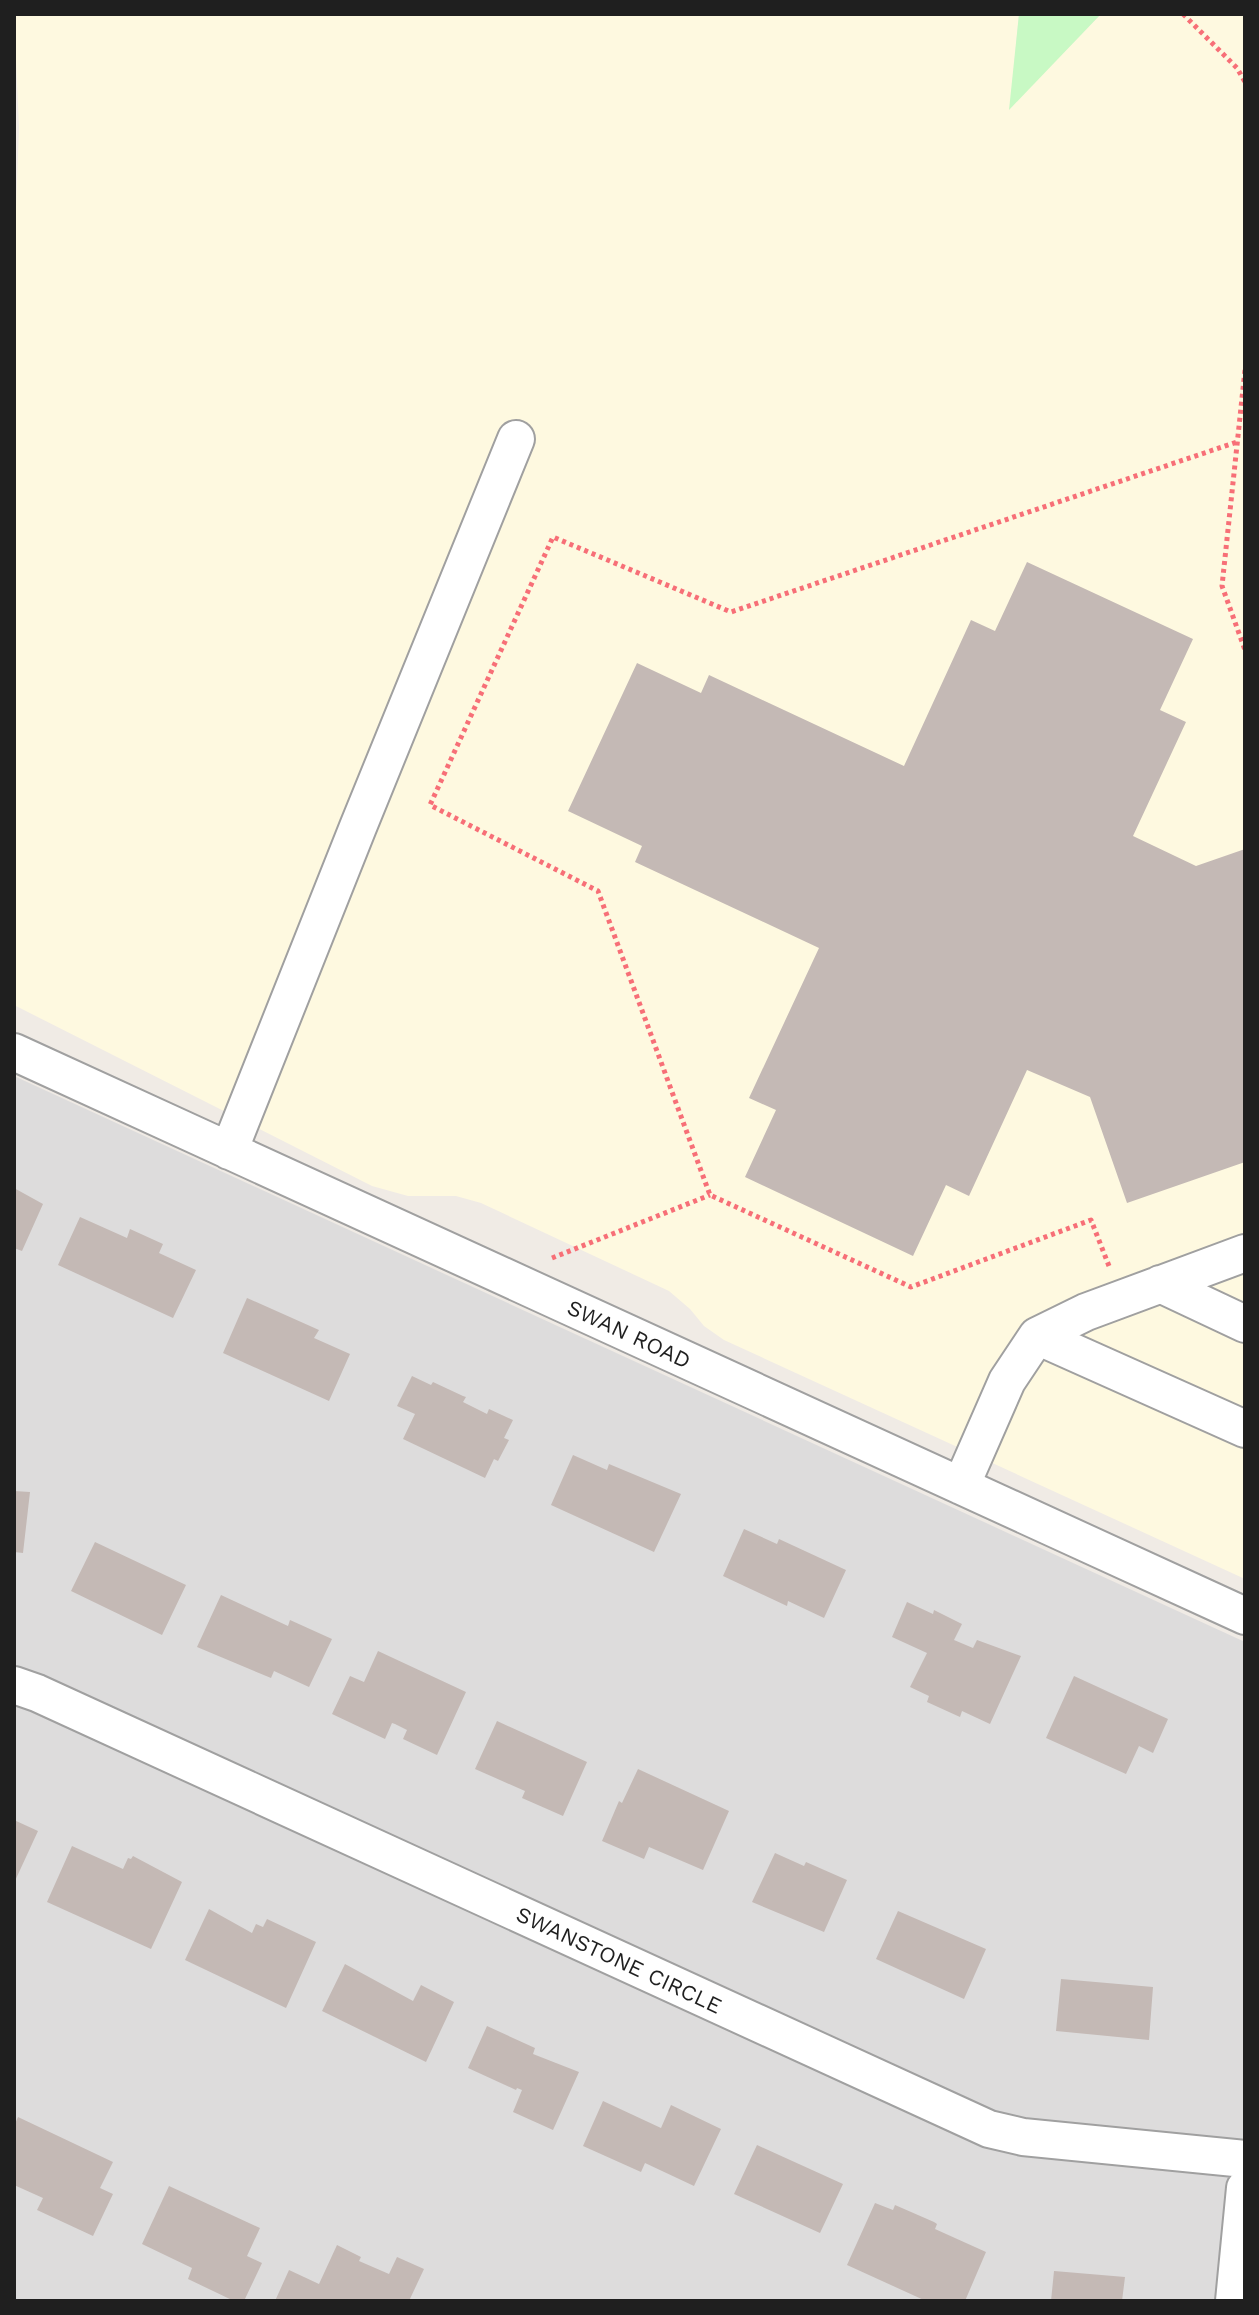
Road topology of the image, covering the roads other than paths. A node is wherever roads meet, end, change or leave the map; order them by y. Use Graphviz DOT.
graph roads {
  1 [pos="516,439"];
  2 [pos="14,1052"];
  3 [pos="229,1151"];
  4 [pos="1245,1253"];
  5 [pos="1160,1284"];
  6 [pos="1245,1324"];
  7 [pos="1037,1336"];
  8 [pos="1245,1429"];
  9 [pos="961,1486"];
  10 [pos="1245,1616"];
  11 [pos="14,1685"];
  12 [pos="1245,2159"];
  13 [pos="1245,2188"];
  14 [pos="1234,2301"];
  1 -- 3 [label="street"];
  2 -- 3 [label="street, SWAN ROAD"];
  3 -- 9 [label="street, SWAN ROAD"];
  4 -- 5 [label="street"];
  5 -- 6 [label="street"];
  5 -- 7 [label="street"];
  7 -- 8 [label="street"];
  7 -- 9 [label="street"];
  9 -- 10 [label="street, SWAN ROAD"];
  11 -- 12 [label="street, SWANSTONE CIRCLE"];
  13 -- 14 [label="street"];
}
